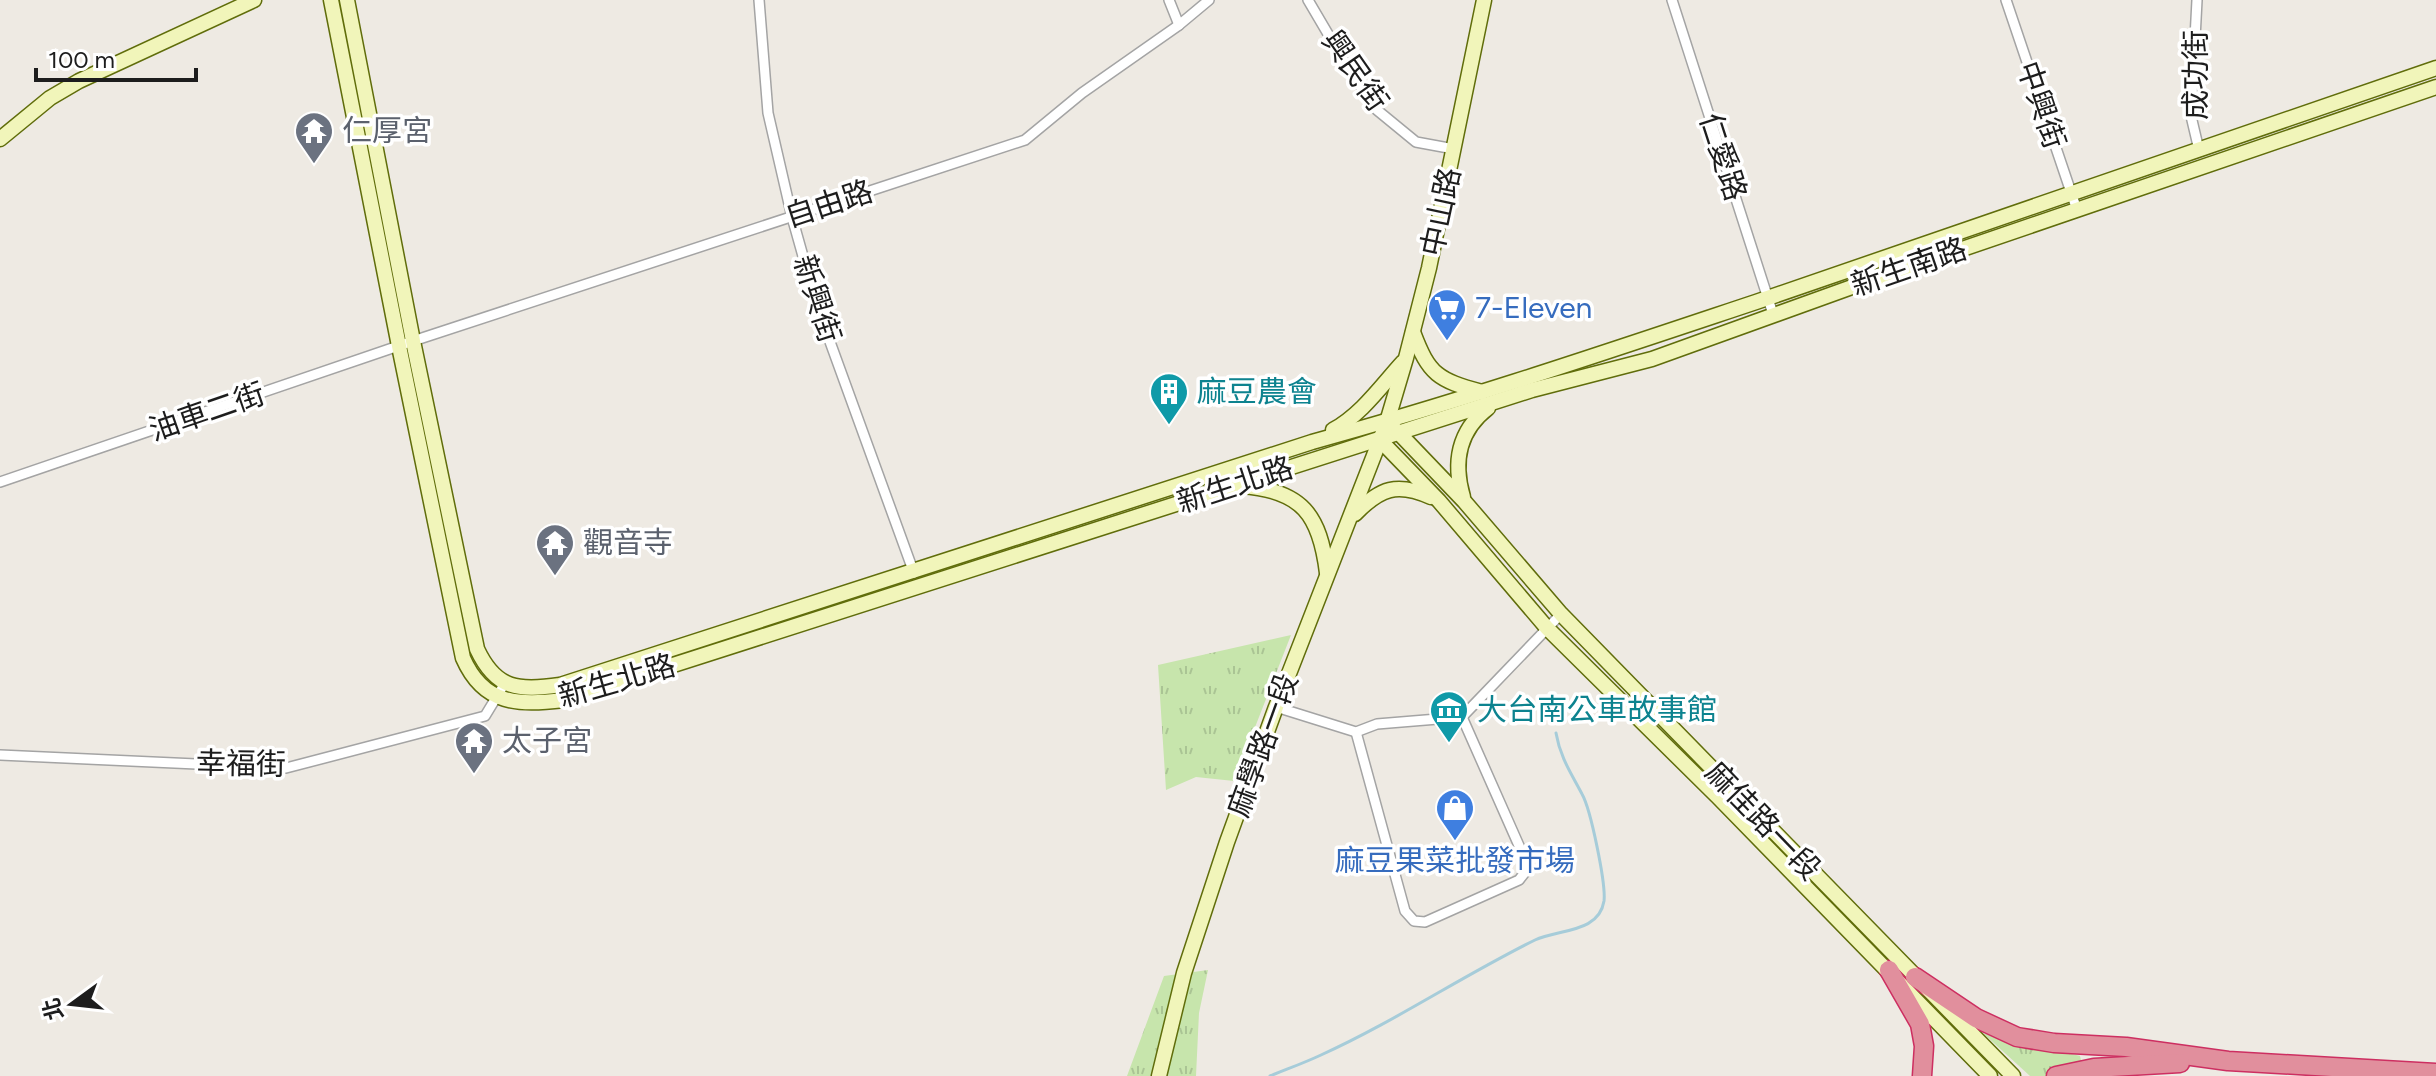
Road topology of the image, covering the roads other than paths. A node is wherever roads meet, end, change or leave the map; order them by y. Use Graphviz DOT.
graph roads {
  1 [pos="254,0"];
  2 [pos="331,0"];
  3 [pos="347,0"];
  4 [pos="759,0"];
  5 [pos="1169,0"];
  6 [pos="1209,0"];
  7 [pos="1308,0"];
  8 [pos="1484,0"];
  9 [pos="1672,0"];
  10 [pos="2006,0"];
  11 [pos="2197,0"];
  12 [pos="1179,25"];
  13 [pos="2436,68"];
  14 [pos="2436,87"];
  15 [pos="0,139"];
  16 [pos="1454,149"];
  17 [pos="2199,150"];
  18 [pos="2071,193"];
  19 [pos="2077,210"];
  20 [pos="792,217"];
  21 [pos="1769,298"];
  22 [pos="1773,314"];
  23 [pos="1413,332"];
  24 [pos="406,343"];
  25 [pos="1406,358"];
  26 [pos="1482,392"];
  27 [pos="1495,402"];
  28 [pos="1387,422"];
  29 [pos="1399,434"];
  30 [pos="1380,440"];
  31 [pos="1312,442"];
  32 [pos="0,482"];
  33 [pos="1232,485"];
  34 [pos="1439,501"];
  35 [pos="1464,501"];
  36 [pos="1349,521"];
  37 [pos="914,571"];
  38 [pos="1327,575"];
  39 [pos="918,587"];
  40 [pos="1561,614"];
  41 [pos="1547,628"];
  42 [pos="501,690"];
  43 [pos="1276,707"];
  44 [pos="1462,717"];
  45 [pos="1356,732"];
  46 [pos="0,755"];
  47 [pos="1889,970"];
  48 [pos="1915,977"];
  49 [pos="2228,1061"];
  50 [pos="2436,1073"];
  51 [pos="1159,1076"];
  52 [pos="1922,1076"];
  53 [pos="1990,1076"];
  54 [pos="2013,1076"];
  55 [pos="2056,1076"];
  1 -- 15 [label="main road"];
  2 -- 24 [label="main road"];
  3 -- 24 [label="main road"];
  4 -- 20 [label="street, 新興街"];
  5 -- 12 [label="street"];
  6 -- 12 [label="street, 自由路"];
  7 -- 16 [label="street, 興民街"];
  8 -- 16 [label="main road, 中山路"];
  9 -- 21 [label="street, 仁愛路"];
  10 -- 18 [label="street, 中興街"];
  11 -- 17 [label="street, 成功街"];
  12 -- 20 [label="street, 自由路"];
  13 -- 17 [label="main road, 新生南路"];
  14 -- 19 [label="main road, 新生南路"];
  16 -- 23 [label="main road, 中山路"];
  17 -- 18 [label="main road, 新生南路"];
  18 -- 19 [label="street, 中興街"];
  18 -- 21 [label="main road, 新生南路"];
  19 -- 22 [label="main road, 新生南路"];
  20 -- 24 [label="street, 自由路"];
  20 -- 37 [label="street, 新興街"];
  21 -- 22 [label="street, 仁愛路"];
  21 -- 26 [label="main road, 新生南路"];
  22 -- 27 [label="main road, 新生南路"];
  23 -- 25 [label="main road, 中山路"];
  23 -- 26 [label="main road"];
  24 -- 32 [label="street, 油車二街"];
  24 -- 42 [label="main road"];
  25 -- 28 [label="main road, 中山路"];
  25 -- 31 [label="main road"];
  26 -- 28 [label="main road, 新生南路"];
  27 -- 29 [label="main road, 新生南路"];
  27 -- 35 [label="main road"];
  28 -- 29 [label="main road, 麻佳路一段"];
  28 -- 30 [label="main road, 麻學路一段"];
  28 -- 31 [label="main road, 新生北路"];
  29 -- 30 [label="main road, 新生南路"];
  29 -- 35 [label="main road, 麻佳路一段"];
  30 -- 33 [label="main road, 新生北路"];
  30 -- 34 [label="main road, 麻佳路一段"];
  30 -- 36 [label="main road, 麻學路一段"];
  31 -- 37 [label="main road, 新生北路"];
  33 -- 38 [label="main road"];
  33 -- 39 [label="main road, 新生北路"];
  34 -- 36 [label="main road"];
  34 -- 41 [label="main road, 麻佳路一段"];
  35 -- 40 [label="main road, 麻佳路一段"];
  36 -- 38 [label="main road, 麻學路一段"];
  37 -- 39 [label="street, 新興街"];
  37 -- 42 [label="main road, 新生北路"];
  38 -- 43 [label="main road, 麻學路一段"];
  39 -- 42 [label="main road, 新生北路"];
  40 -- 41 [label="street"];
  40 -- 48 [label="main road, 麻佳路一段"];
  41 -- 44 [label="street"];
  41 -- 47 [label="main road, 麻佳路一段"];
  42 -- 46 [label="street, 幸福街"];
  43 -- 45 [label="street"];
  43 -- 51 [label="main road, 麻學路一段"];
  44 -- 45 [label="street"];
  44 -- 45 [label="street"];
  47 -- 52 [label="highway"];
  47 -- 53 [label="main road, 麻佳路一段"];
  48 -- 49 [label="highway"];
  48 -- 54 [label="main road, 麻佳路一段"];
  49 -- 50 [label="highway"];
  49 -- 55 [label="highway"];
}
